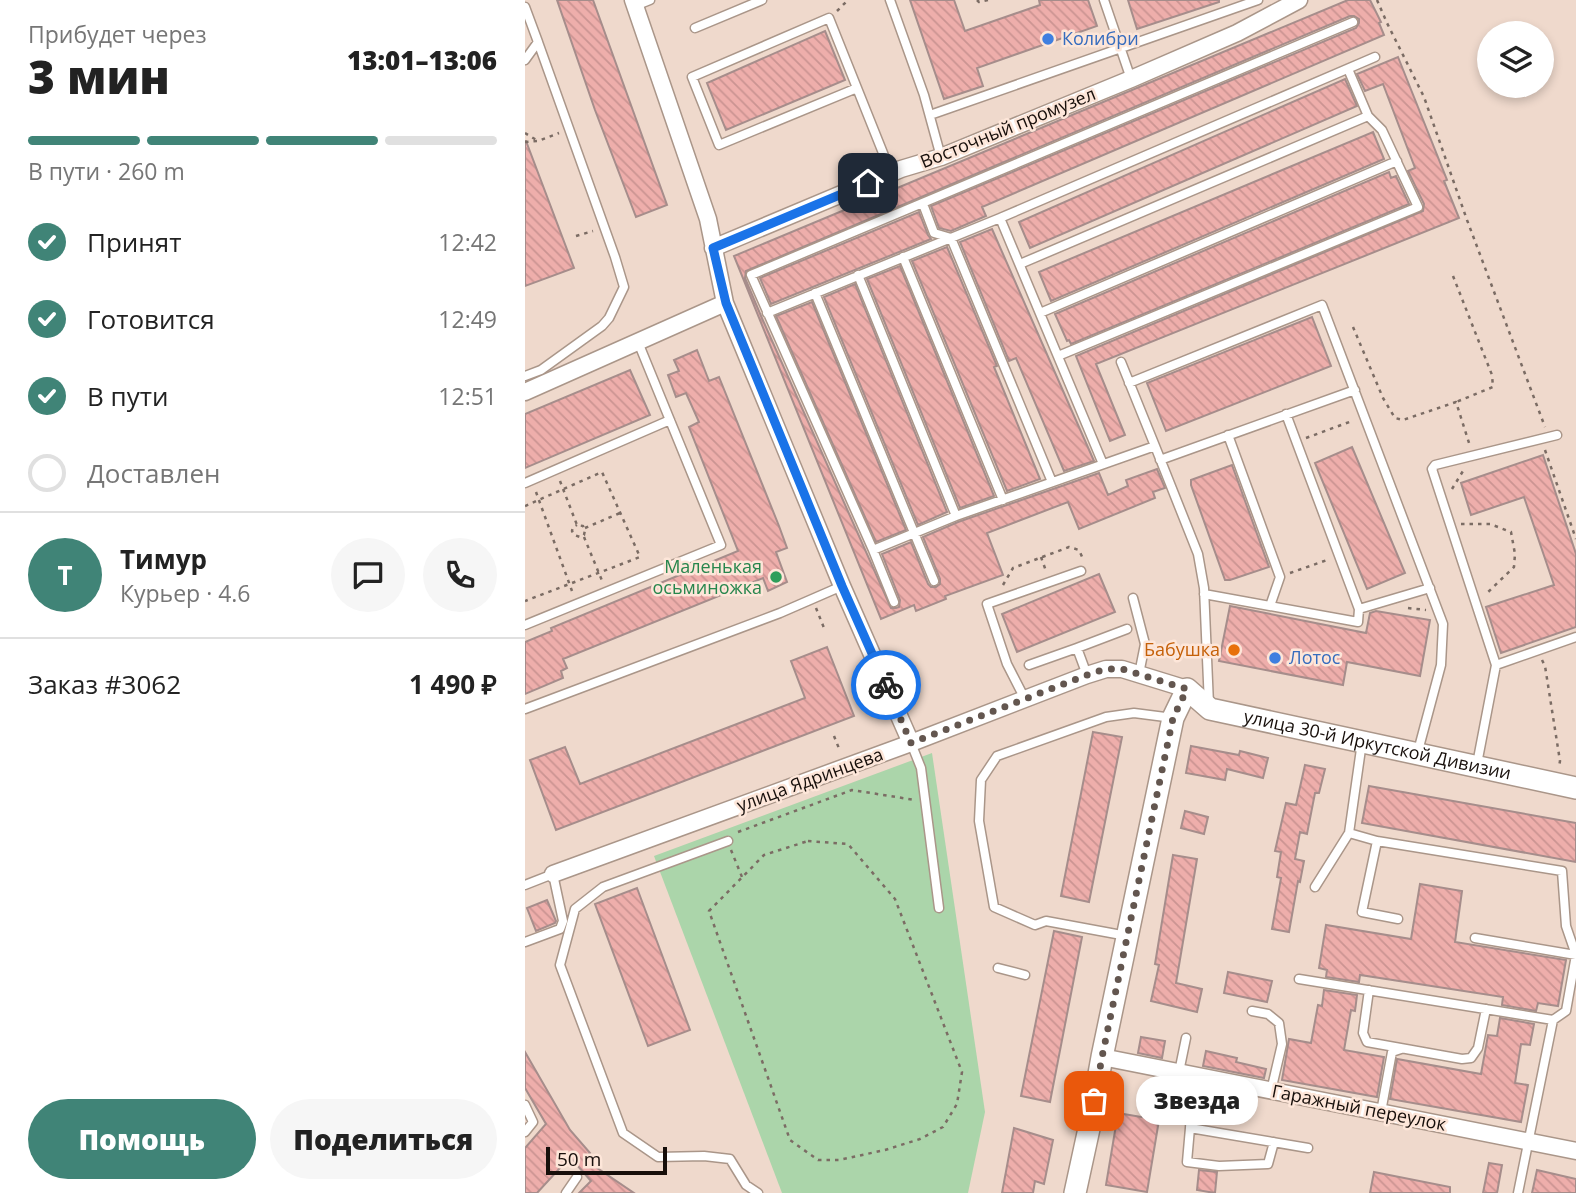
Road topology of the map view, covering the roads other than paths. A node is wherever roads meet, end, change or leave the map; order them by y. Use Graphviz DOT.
graph roads {
  1 [pos="760,0"];
  2 [pos="890,0"];
  3 [pos="1104,0"];
  4 [pos="1258,0"];
  5 [pos="1299,0"];
  6 [pos="639,2"];
  7 [pos="525,8"];
  8 [pos="1353,22"];
  9 [pos="695,28"];
  10 [pos="538,42"];
  11 [pos="1121,48"];
  12 [pos="1375,57"];
  13 [pos="525,60"];
  14 [pos="1348,69"];
  15 [pos="1131,79"];
  16 [pos="857,88"];
  17 [pos="930,115"];
  18 [pos="1368,116"];
  19 [pos="941,157"];
  20 [pos="1397,162"];
  21 [pos="891,173"];
  22 [pos="923,204"];
  23 [pos="1000,218"];
  24 [pos="951,237"];
  25 [pos="713,248"];
  26 [pos="903,257"];
  27 [pos="1020,264"];
  28 [pos="858,275"];
  29 [pos="815,293"];
  30 [pos="726,303"];
  31 [pos="767,313"];
  32 [pos="1040,313"];
  33 [pos="638,342"];
  34 [pos="1058,356"];
  35 [pos="1121,362"];
  36 [pos="525,376"];
  37 [pos="1129,383"];
  38 [pos="1356,390"];
  39 [pos="525,392"];
  40 [pos="1286,414"];
  41 [pos="670,420"];
  42 [pos="1228,435"];
  43 [pos="1549,437"];
  44 [pos="1155,446"];
  45 [pos="1160,460"];
  46 [pos="1103,464"];
  47 [pos="528,482"];
  48 [pos="1052,482"];
  49 [pos="1003,500"];
  50 [pos="956,516"];
  51 [pos="914,533"];
  52 [pos="873,550"];
  53 [pos="1081,570"];
  54 [pos="934,581"];
  55 [pos="842,586"];
  56 [pos="1430,588"];
  57 [pos="1204,594"];
  58 [pos="1133,598"];
  59 [pos="894,602"];
  60 [pos="1270,606"];
  61 [pos="1359,609"];
  62 [pos="525,625"];
  63 [pos="1127,629"];
  64 [pos="1576,638"];
  65 [pos="1077,648"];
  66 [pos="1496,664"];
  67 [pos="1029,665"];
  68 [pos="1139,674"];
  69 [pos="1087,675"];
  70 [pos="1187,689"];
  71 [pos="1025,699"];
  72 [pos="525,709"];
  73 [pos="1210,709"];
  74 [pos="1173,718"];
  75 [pos="1362,742"];
  76 [pos="911,743"];
  77 [pos="1417,754"];
  78 [pos="1476,767"];
  79 [pos="1566,786"];
  80 [pos="1349,833"];
  81 [pos="728,841"];
  82 [pos="1377,842"];
  83 [pos="553,874"];
  84 [pos="525,885"];
  85 [pos="1315,887"];
  86 [pos="939,908"];
  87 [pos="1398,919"];
  88 [pos="1127,936"];
  89 [pos="1475,938"];
  90 [pos="525,942"];
  91 [pos="1576,955"];
  92 [pos="998,968"];
  93 [pos="1025,975"];
  94 [pos="1299,979"];
  95 [pos="1369,990"];
  96 [pos="1486,1009"];
  97 [pos="1252,1011"];
  98 [pos="1553,1020"];
  99 [pos="1186,1038"];
  100 [pos="1404,1048"];
  101 [pos="1102,1057"];
  102 [pos="1186,1074"];
  103 [pos="1271,1091"];
  104 [pos="525,1105"];
  105 [pos="1381,1112"];
  106 [pos="1190,1128"];
  107 [pos="525,1132"];
  108 [pos="1273,1142"];
  109 [pos="1528,1142"];
  110 [pos="1308,1148"];
  111 [pos="1576,1151"];
  112 [pos="577,1177"];
  113 [pos="566,1193"];
  114 [pos="758,1193"];
  115 [pos="1075,1193"];
  116 [pos="1518,1193"];
  1 -- 9 [label="lane"];
  2 -- 17 [label="lane"];
  3 -- 11 [label="lane"];
  4 -- 11 [label="lane"];
  5 -- 15 [label="street, Восточный промузел"];
  6 -- 25 [label="street"];
  7 -- 10 [label="lane"];
  8 -- 22 [label="lane"];
  10 -- 13 [label="lane"];
  10 -- 36 [label="lane"];
  11 -- 15 [label="lane"];
  11 -- 17 [label="lane"];
  12 -- 14 [label="lane"];
  14 -- 18 [label="lane"];
  14 -- 23 [label="lane"];
  15 -- 19 [label="street, Восточный промузел"];
  16 -- 16 [label="lane"];
  16 -- 21 [label="lane"];
  17 -- 19 [label="lane"];
  18 -- 20 [label="lane"];
  18 -- 27 [label="lane"];
  19 -- 21 [label="street, Восточный промузел"];
  20 -- 32 [label="lane"];
  20 -- 34 [label="lane"];
  21 -- 25 [label="street, Восточный промузел"];
  22 -- 24 [label="lane"];
  22 -- 31 [label="lane"];
  23 -- 24 [label="lane"];
  23 -- 27 [label="lane"];
  24 -- 26 [label="lane"];
  24 -- 48 [label="lane"];
  25 -- 30 [label="street"];
  26 -- 28 [label="lane"];
  26 -- 49 [label="lane"];
  27 -- 32 [label="lane"];
  28 -- 29 [label="lane"];
  28 -- 50 [label="lane"];
  29 -- 31 [label="lane"];
  29 -- 51 [label="lane"];
  30 -- 33 [label="street"];
  30 -- 55 [label="street"];
  31 -- 52 [label="lane"];
  32 -- 34 [label="lane"];
  33 -- 39 [label="street"];
  33 -- 41 [label="lane"];
  34 -- 46 [label="lane"];
  35 -- 37 [label="lane"];
  37 -- 38 [label="lane"];
  37 -- 44 [label="lane"];
  38 -- 40 [label="lane"];
  38 -- 56 [label="lane"];
  40 -- 42 [label="lane"];
  40 -- 61 [label="lane"];
  41 -- 47 [label="lane"];
  41 -- 62 [label="lane"];
  42 -- 45 [label="lane"];
  42 -- 60 [label="lane"];
  43 -- 66 [label="lane"];
  44 -- 45 [label="lane"];
  44 -- 46 [label="lane"];
  45 -- 57 [label="lane"];
  46 -- 48 [label="lane"];
  48 -- 49 [label="lane"];
  49 -- 50 [label="lane"];
  50 -- 51 [label="lane"];
  51 -- 52 [label="lane"];
  51 -- 54 [label="lane"];
  52 -- 59 [label="lane"];
  53 -- 71 [label="lane"];
  55 -- 72 [label="lane"];
  55 -- 76 [label="street"];
  56 -- 61 [label="lane"];
  56 -- 77 [label="lane"];
  57 -- 60 [label="lane"];
  57 -- 73 [label="lane"];
  58 -- 68 [label="lane"];
  60 -- 61 [label="lane"];
  63 -- 65 [label="lane"];
  64 -- 66 [label="lane"];
  65 -- 67 [label="lane"];
  65 -- 69 [label="lane"];
  66 -- 78 [label="lane"];
  68 -- 69 [label="street, улица Ядринцева"];
  68 -- 70 [label="street, улица Ядринцева"];
  69 -- 71 [label="street, улица Ядринцева"];
  70 -- 73 [label="street, улица 30-й Иркутской Дивизии"];
  70 -- 74 [label="street"];
  71 -- 76 [label="street, улица Ядринцева"];
  73 -- 75 [label="street, улица 30-й Иркутской Дивизии"];
  74 -- 88 [label="street"];
  74 -- 88 [label="lane"];
  75 -- 77 [label="street, улица 30-й Иркутской Дивизии"];
  75 -- 80 [label="lane"];
  76 -- 83 [label="street, улица Ядринцева"];
  76 -- 86 [label="lane"];
  77 -- 78 [label="street, улица 30-й Иркутской Дивизии"];
  78 -- 79 [label="street, улица 30-й Иркутской Дивизии"];
  80 -- 82 [label="lane"];
  80 -- 85 [label="lane"];
  81 -- 114 [label="lane"];
  82 -- 87 [label="lane"];
  82 -- 91 [label="lane"];
  83 -- 84 [label="lane"];
  83 -- 90 [label="lane"];
  88 -- 101 [label="street"];
  89 -- 91 [label="lane"];
  91 -- 98 [label="lane"];
  92 -- 93 [label="lane"];
  94 -- 95 [label="lane"];
  95 -- 96 [label="lane"];
  95 -- 100 [label="lane"];
  96 -- 98 [label="lane"];
  96 -- 100 [label="lane"];
  97 -- 103 [label="lane"];
  98 -- 109 [label="lane"];
  99 -- 102 [label="lane"];
  100 -- 105 [label="lane"];
  101 -- 102 [label="street, Гаражный переулок"];
  101 -- 115 [label="street"];
  102 -- 103 [label="street, Гаражный переулок"];
  102 -- 106 [label="lane"];
  103 -- 105 [label="street, Гаражный переулок"];
  104 -- 107 [label="lane"];
  105 -- 109 [label="street, Гаражный переулок"];
  106 -- 108 [label="lane"];
  106 -- 108 [label="lane"];
  108 -- 110 [label="lane"];
  109 -- 111 [label="street, Гаражный переулок"];
  109 -- 116 [label="lane"];
  112 -- 113 [label="lane"];
}
